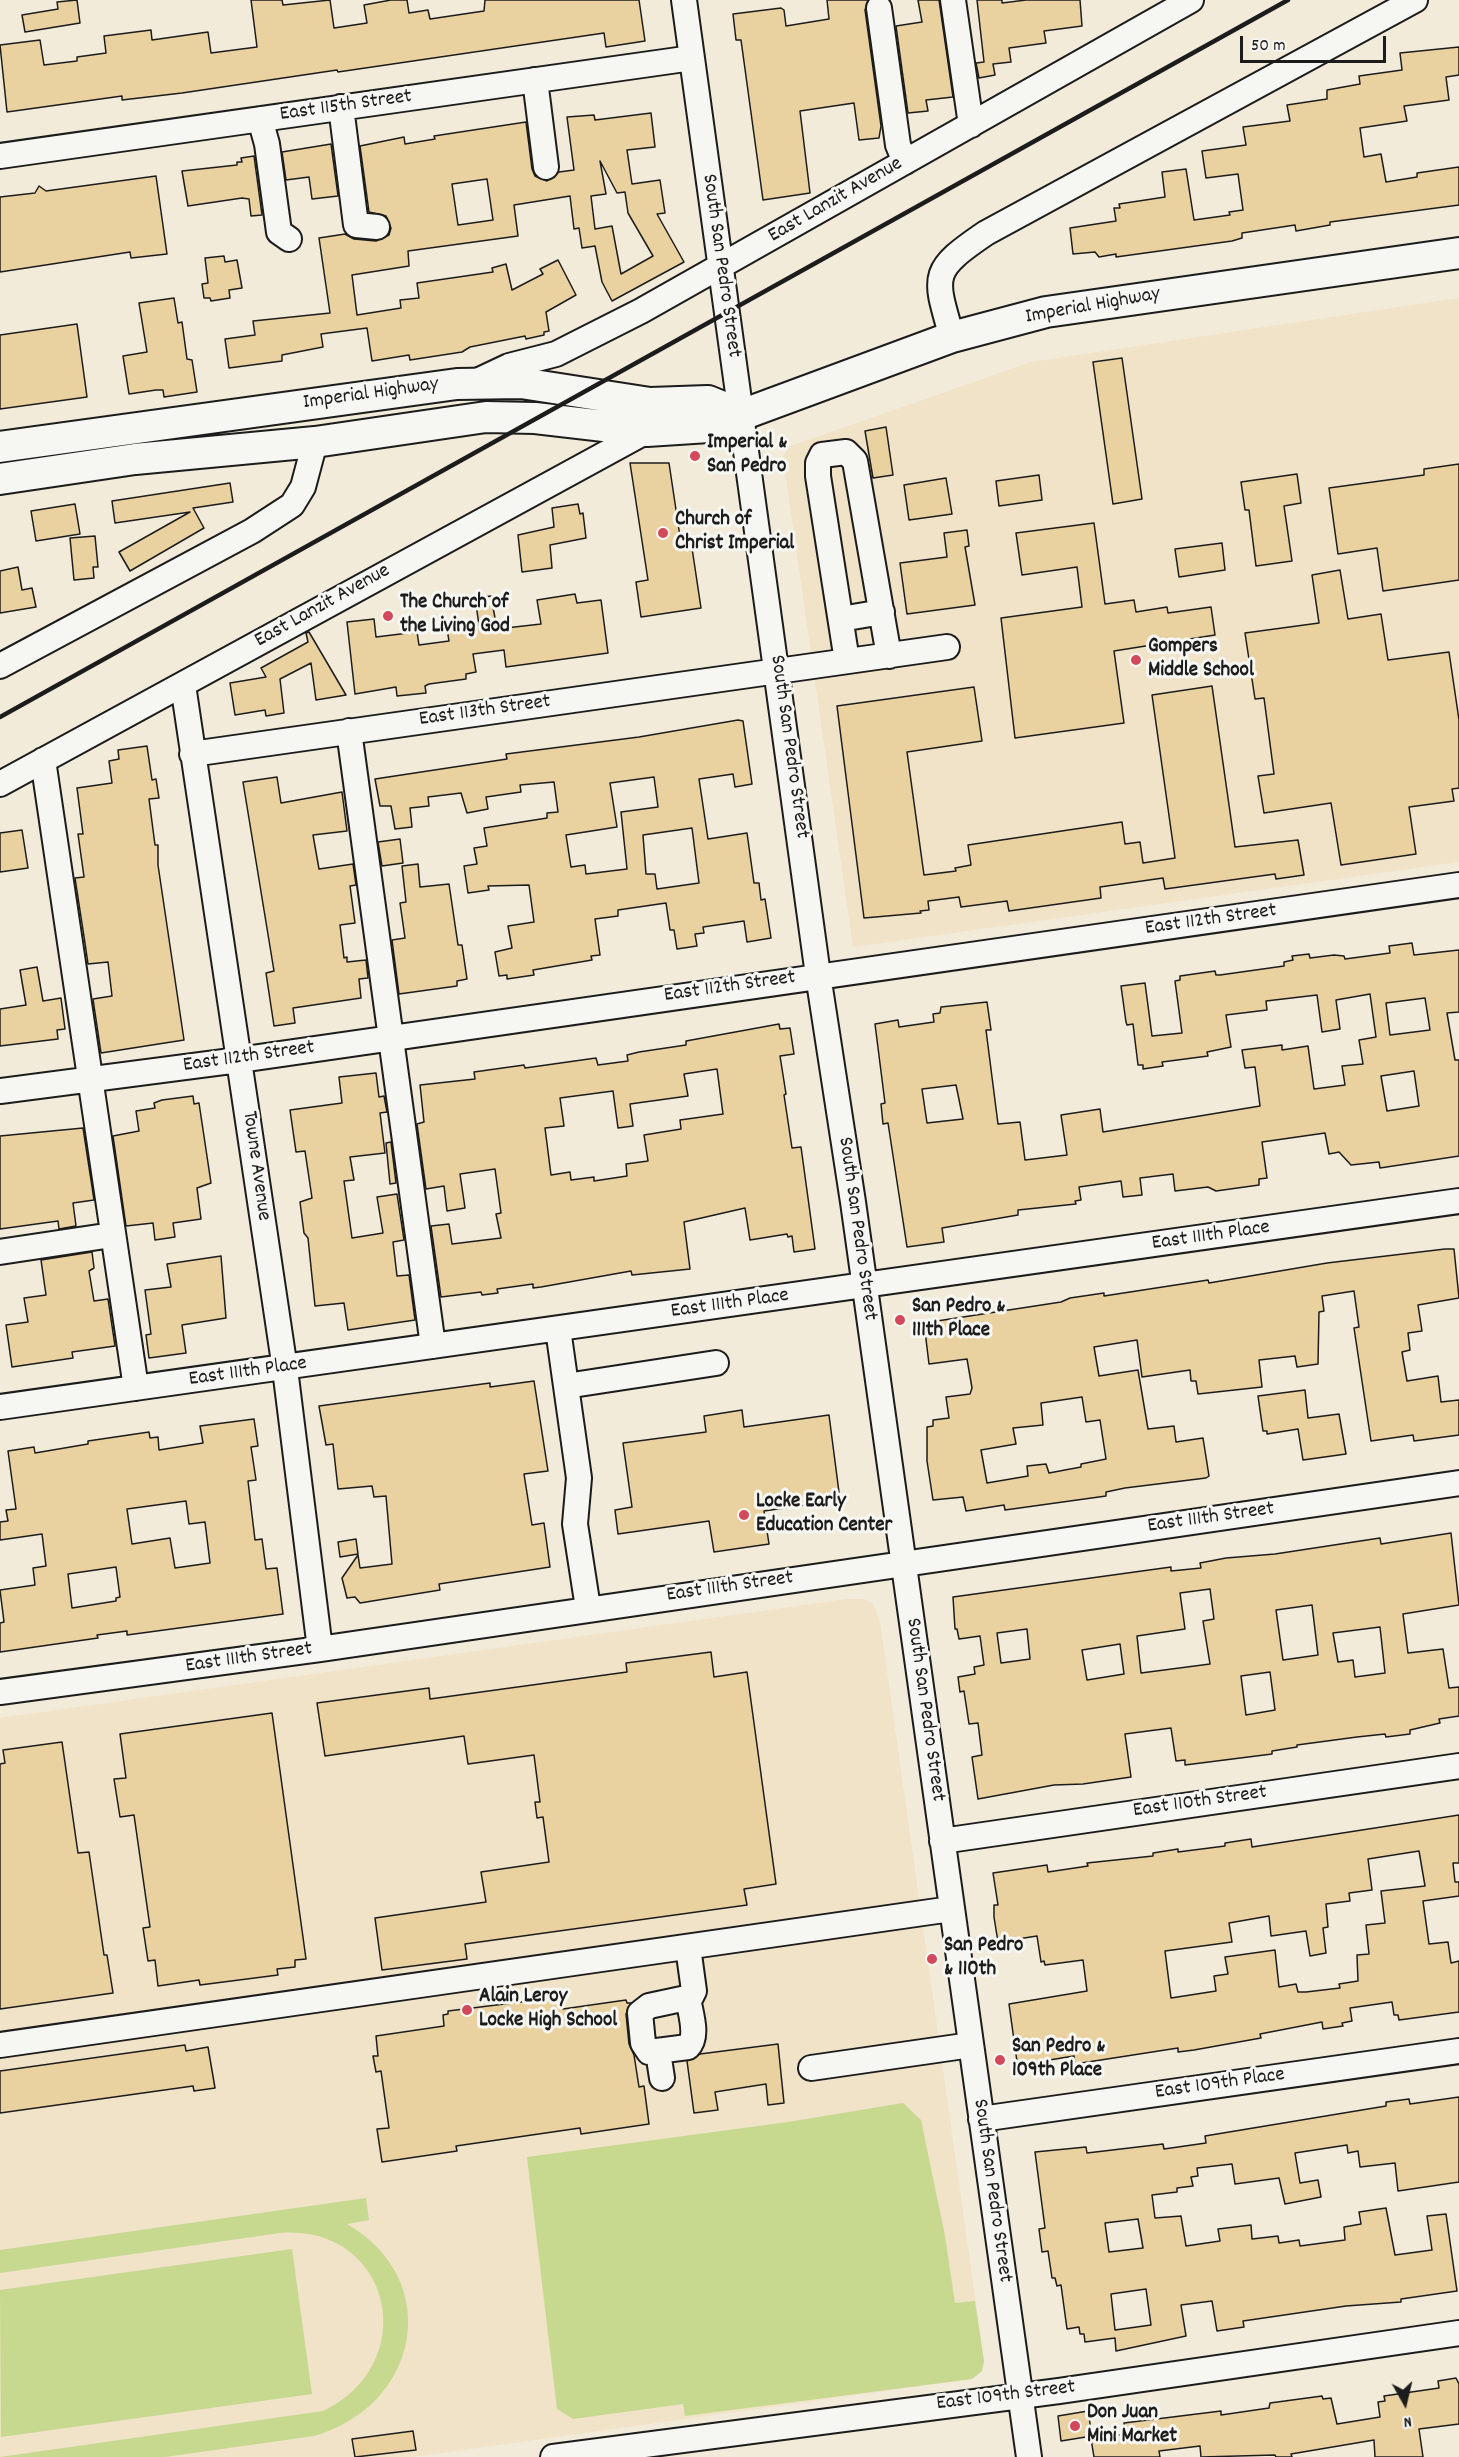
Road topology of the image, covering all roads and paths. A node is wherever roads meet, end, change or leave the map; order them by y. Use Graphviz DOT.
graph roads {
  1 [pos="684,0"];
  2 [pos="953,0"];
  3 [pos="1191,0"];
  4 [pos="1415,0"];
  5 [pos="879,8"];
  6 [pos="692,58"];
  7 [pos="535,80"];
  8 [pos="341,107"];
  9 [pos="260,119"];
  10 [pos="971,125"];
  11 [pos="0,156"];
  12 [pos="904,162"];
  13 [pos="546,167"];
  14 [pos="377,227"];
  15 [pos="290,239"];
  16 [pos="1459,253"];
  17 [pos="720,267"];
  18 [pos="952,337"];
  19 [pos="465,383"];
  20 [pos="740,414"];
  21 [pos="647,431"];
  22 [pos="315,442"];
  23 [pos="0,447"];
  24 [pos="0,479"];
  25 [pos="882,612"];
  26 [pos="841,619"];
  27 [pos="946,647"];
  28 [pos="889,656"];
  29 [pos="847,661"];
  30 [pos="0,666"];
  31 [pos="778,670"];
  32 [pos="183,685"];
  33 [pos="348,731"];
  34 [pos="192,753"];
  35 [pos="43,760"];
  36 [pos="0,784"];
  37 [pos="1459,885"];
  38 [pos="818,975"];
  39 [pos="389,1038"];
  40 [pos="239,1060"];
  41 [pos="89,1079"];
  42 [pos="0,1091"];
  43 [pos="1459,1201"];
  44 [pos="112,1235"];
  45 [pos="0,1252"];
  46 [pos="865,1286"];
  47 [pos="558,1329"];
  48 [pos="433,1346"];
  49 [pos="716,1363"];
  50 [pos="285,1368"];
  51 [pos="566,1386"];
  52 [pos="136,1388"];
  53 [pos="0,1407"];
  54 [pos="1459,1483"];
  55 [pos="904,1563"];
  56 [pos="588,1608"];
  57 [pos="320,1649"];
  58 [pos="0,1692"];
  59 [pos="1459,1766"];
  60 [pos="942,1841"];
  61 [pos="951,1910"];
  62 [pos="688,1947"];
  63 [pos="688,1998"];
  64 [pos="0,2045"];
  65 [pos="971,2045"];
  66 [pos="1459,2051"];
  67 [pos="658,2052"];
  68 [pos="811,2068"];
  69 [pos="662,2078"];
  70 [pos="981,2119"];
  71 [pos="1459,2332"];
  72 [pos="1021,2395"];
  73 [pos="553,2457"];
  74 [pos="1029,2457"];
  1 -- 6 [label="street, South San Pedro Street"];
  2 -- 10 [label="street"];
  3 -- 10 [label="street, East Lanzit Avenue"];
  4 -- 18 [label="street"];
  5 -- 12 [label="street"];
  6 -- 7 [label="street, East 115th Street"];
  6 -- 17 [label="street, South San Pedro Street"];
  7 -- 8 [label="street, East 115th Street"];
  7 -- 13 [label="street"];
  8 -- 9 [label="street, East 115th Street"];
  8 -- 14 [label="street"];
  9 -- 11 [label="street, East 115th Street"];
  9 -- 15 [label="street"];
  10 -- 12 [label="street, East Lanzit Avenue"];
  12 -- 17 [label="street, East Lanzit Avenue"];
  16 -- 18 [label="main road, Imperial Highway"];
  17 -- 19 [label="street, East Lanzit Avenue"];
  17 -- 20 [label="street, South San Pedro Street"];
  18 -- 20 [label="main road, Imperial Highway"];
  19 -- 20 [label="main road, Imperial Highway"];
  19 -- 22 [label="main road"];
  19 -- 23 [label="main road, Imperial Highway"];
  20 -- 21 [label="main road, Imperial Highway"];
  20 -- 31 [label="street, South San Pedro Street"];
  21 -- 22 [label="main road, Imperial Highway"];
  21 -- 32 [label="street, East Lanzit Avenue"];
  22 -- 24 [label="main road, Imperial Highway"];
  22 -- 30 [label="street"];
  25 -- 26 [label="street"];
  25 -- 26 [label="street"];
  25 -- 28 [label="street"];
  26 -- 29 [label="street"];
  27 -- 28 [label="street, East 113th Street"];
  28 -- 29 [label="street, East 113th Street"];
  29 -- 31 [label="street, East 113th Street"];
  31 -- 33 [label="street, East 113th Street"];
  31 -- 38 [label="street, South San Pedro Street"];
  32 -- 34 [label="street, Towne Avenue"];
  32 -- 35 [label="street, East Lanzit Avenue"];
  33 -- 34 [label="street, East 113th Street"];
  33 -- 39 [label="street"];
  34 -- 40 [label="street, Towne Avenue"];
  35 -- 36 [label="street, East Lanzit Avenue"];
  35 -- 41 [label="street"];
  37 -- 38 [label="street, East 112th Street"];
  38 -- 39 [label="street, East 112th Street"];
  38 -- 46 [label="street, South San Pedro Street"];
  39 -- 40 [label="street, East 112th Street"];
  39 -- 48 [label="street"];
  40 -- 41 [label="street, East 112th Street"];
  40 -- 50 [label="street, Towne Avenue"];
  41 -- 42 [label="street, East 112th Street"];
  41 -- 44 [label="street"];
  43 -- 46 [label="street, East 111th Place"];
  44 -- 45 [label="street"];
  44 -- 52 [label="street"];
  46 -- 47 [label="street, East 111th Place"];
  46 -- 55 [label="street, South San Pedro Street"];
  47 -- 48 [label="street, East 111th Place"];
  47 -- 51 [label="street"];
  48 -- 50 [label="street, East 111th Place"];
  49 -- 51 [label="street"];
  50 -- 52 [label="street, East 111th Place"];
  50 -- 57 [label="street, Towne Avenue"];
  51 -- 56 [label="street"];
  52 -- 53 [label="street, East 111th Place"];
  54 -- 55 [label="street, East 111th Street"];
  55 -- 56 [label="street, East 111th Street"];
  55 -- 60 [label="street, South San Pedro Street"];
  56 -- 57 [label="street, East 111th Street"];
  57 -- 58 [label="street, East 111th Street"];
  59 -- 60 [label="street, East 110th Street"];
  60 -- 61 [label="street, South San Pedro Street"];
  61 -- 62 [label="street"];
  61 -- 65 [label="street, South San Pedro Street"];
  62 -- 63 [label="street"];
  62 -- 64 [label="street"];
  63 -- 67 [label="street"];
  63 -- 67 [label="street"];
  65 -- 68 [label="street"];
  65 -- 70 [label="street, South San Pedro Street"];
  66 -- 70 [label="street, East 109th Place"];
  67 -- 69 [label="street"];
  70 -- 72 [label="street, South San Pedro Street"];
  71 -- 72 [label="street, East 109th Street"];
  72 -- 73 [label="street, East 109th Street"];
  72 -- 74 [label="street, South San Pedro Street"];
}
